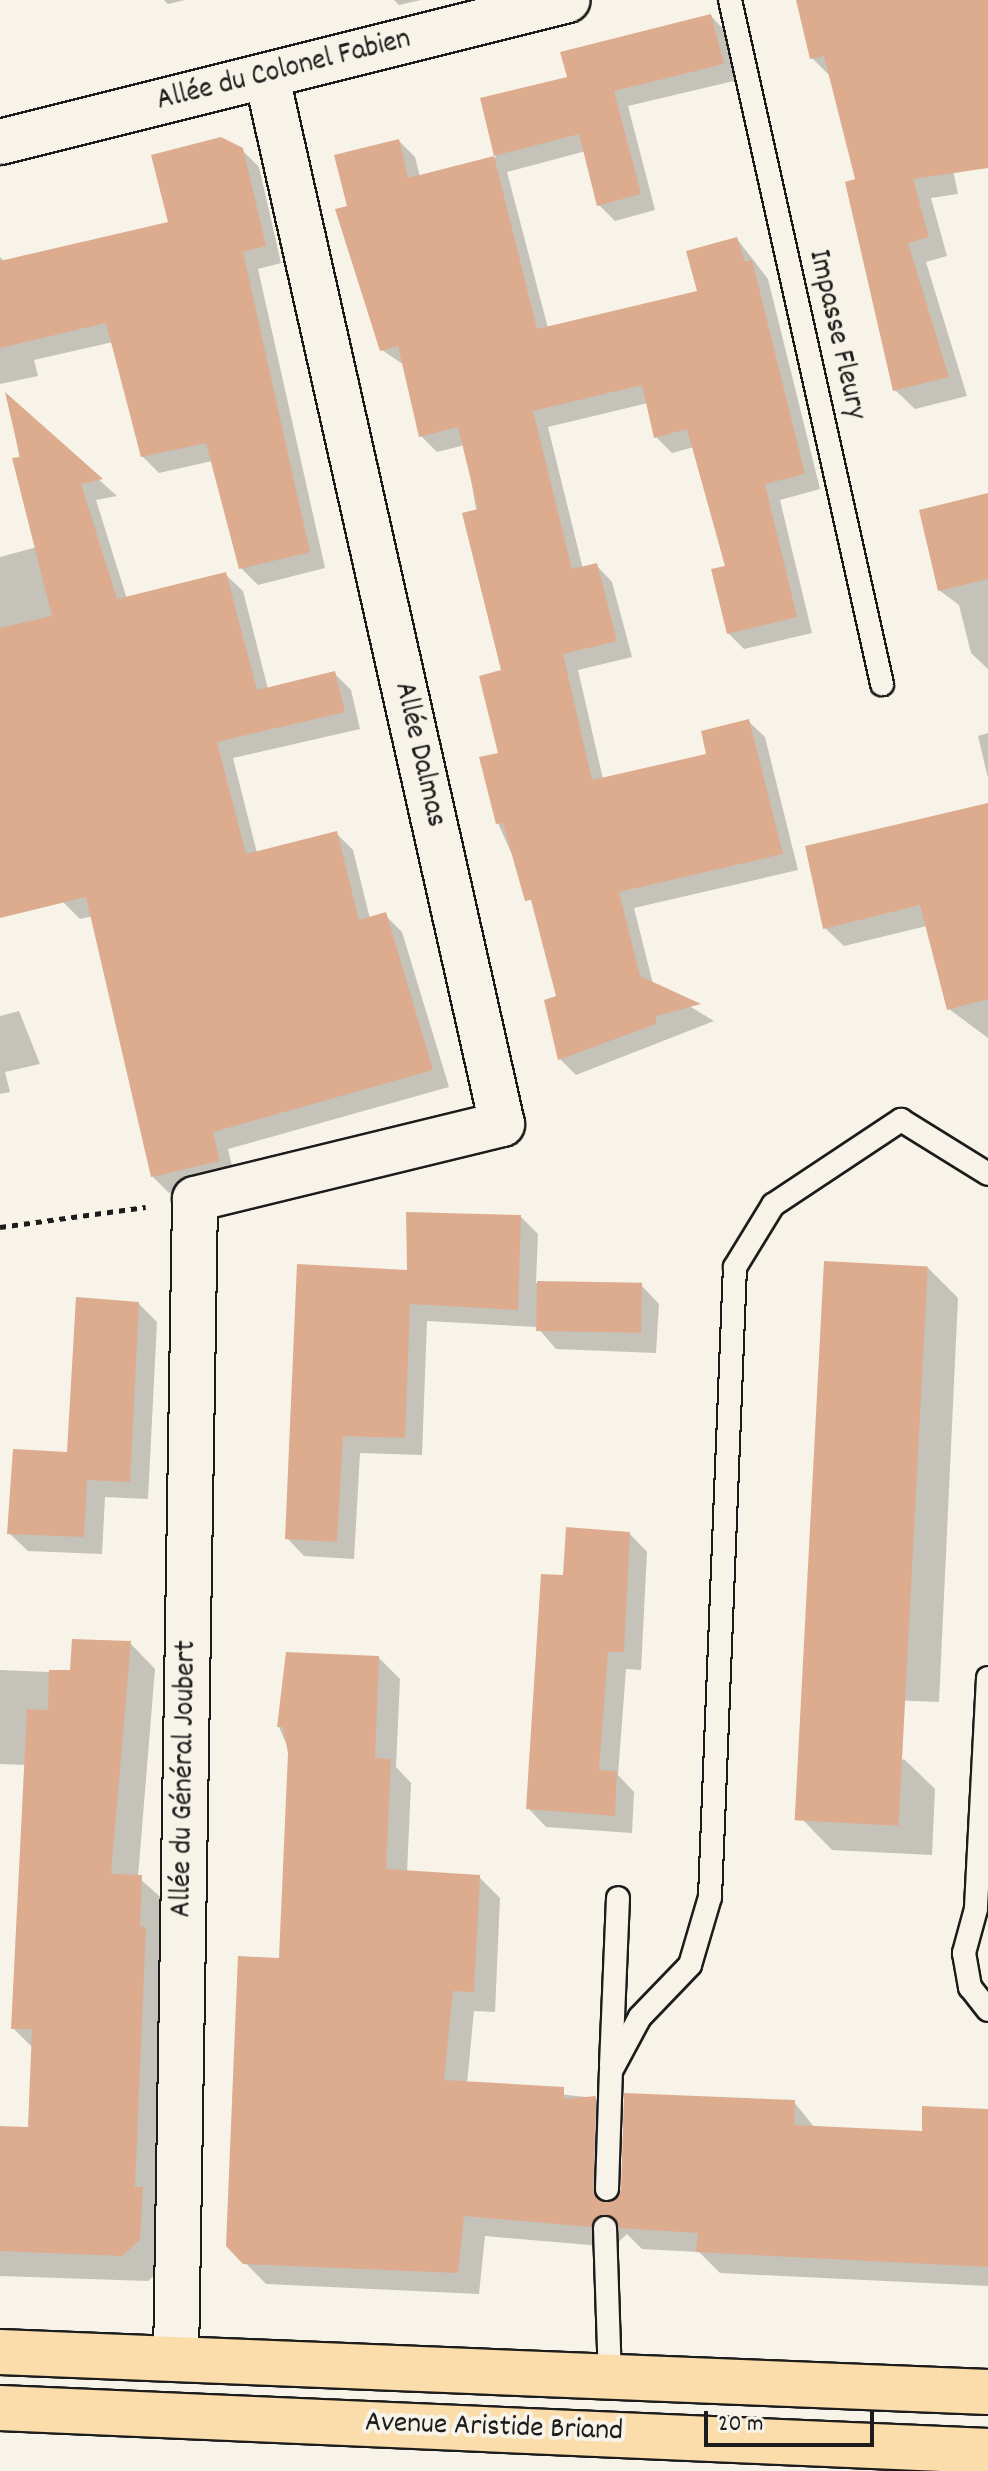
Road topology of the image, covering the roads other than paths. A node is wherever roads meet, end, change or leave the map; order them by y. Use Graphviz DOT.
graph roads {
  1 [pos="568,0"];
  2 [pos="730,0"];
  3 [pos="495,9"];
  4 [pos="267,78"];
  5 [pos="0,142"];
  6 [pos="882,684"];
  7 [pos="988,1174"];
  8 [pos="195,1199"];
  9 [pos="988,1678"];
  10 [pos="618,1898"];
  11 [pos="988,2010"];
  12 [pos="611,2071"];
  13 [pos="607,2189"];
  14 [pos="605,2228"];
  15 [pos="0,2352"];
  16 [pos="176,2359"];
  17 [pos="610,2376"];
  18 [pos="988,2392"];
  19 [pos="0,2408"];
  20 [pos="988,2451"];
  1 -- 3 [label="street, Allée du Colonel Fabien"];
  2 -- 6 [label="lane, Impasse Fleury"];
  3 -- 4 [label="street, Allée du Colonel Fabien"];
  4 -- 5 [label="street, Allée du Colonel Fabien"];
  4 -- 8 [label="street, Allée Dalmas"];
  7 -- 12 [label="lane"];
  8 -- 16 [label="street, Allée du Général Joubert"];
  9 -- 11 [label="lane"];
  10 -- 12 [label="lane"];
  12 -- 13 [label="lane"];
  14 -- 17 [label="lane"];
  15 -- 16 [label="main road, Avenue Aristide Briand"];
  16 -- 17 [label="main road, Avenue Aristide Briand"];
  17 -- 18 [label="main road, Avenue Aristide Briand"];
  19 -- 20 [label="main road, Avenue Aristide Briand"];
}
